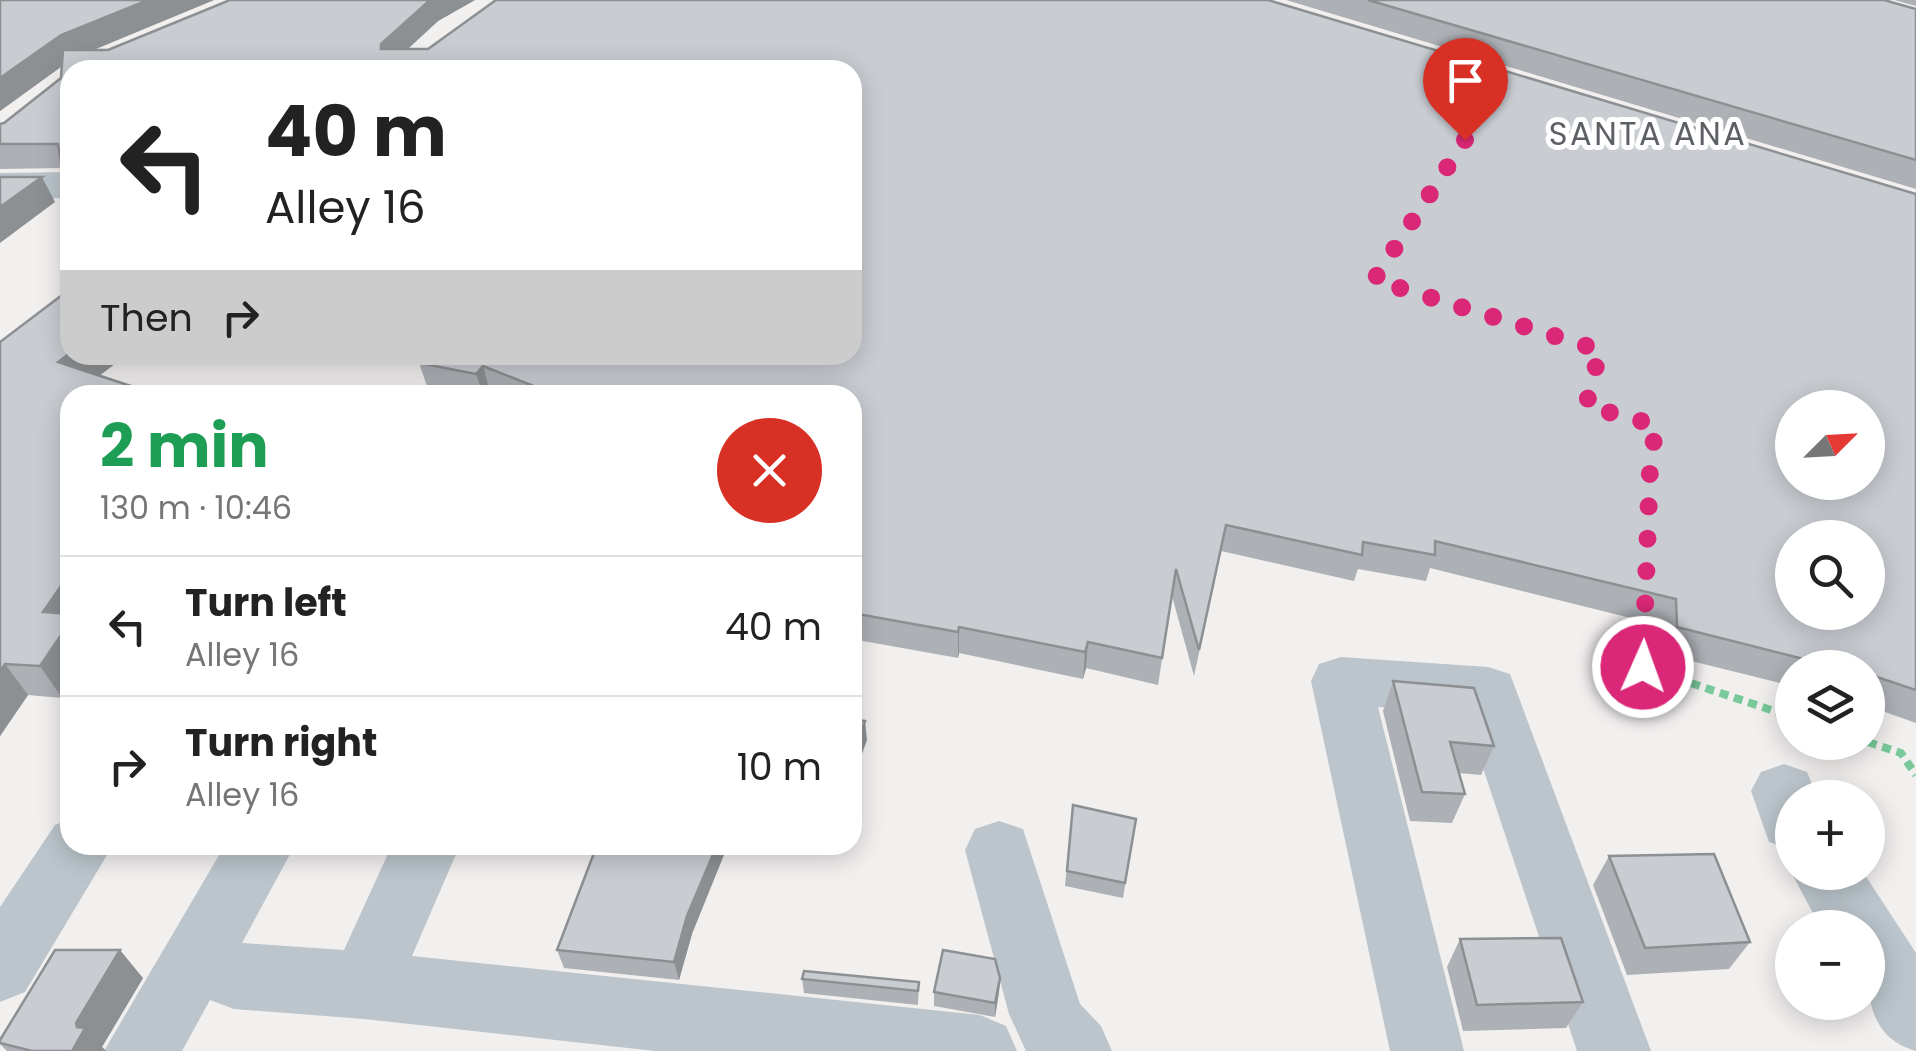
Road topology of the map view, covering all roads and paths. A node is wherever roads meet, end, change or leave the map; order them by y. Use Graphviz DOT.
graph roads {
  1 [pos="60,185"];
  2 [pos="0,186"];
  3 [pos="1645,608"];
  4 [pos="1775,711"];
  5 [pos="1885,748"];
  6 [pos="1916,775"];
  7 [pos="1000,850"];
  8 [pos="73,855"];
  9 [pos="255,855"];
  10 [pos="422,855"];
  11 [pos="194,961"];
  12 [pos="1885,967"];
  13 [pos="0,970"];
  14 [pos="364,985"];
  15 [pos="1916,1017"];
  16 [pos="1044,1045"];
  17 [pos="141,1051"];
  18 [pos="980,1051"];
  19 [pos="1427,1051"];
  20 [pos="1614,1051"];
  1 -- 2 [label="street"];
  3 -- 4 [label="path"];
  5 -- 6 [label="path"];
  7 -- 16 [label="street"];
  8 -- 13 [label="street"];
  9 -- 11 [label="street"];
  10 -- 14 [label="street"];
  11 -- 14 [label="street"];
  11 -- 17 [label="street"];
  12 -- 15 [label="street"];
  14 -- 18 [label="street"];
  19 -- 20 [label="street"];
}
